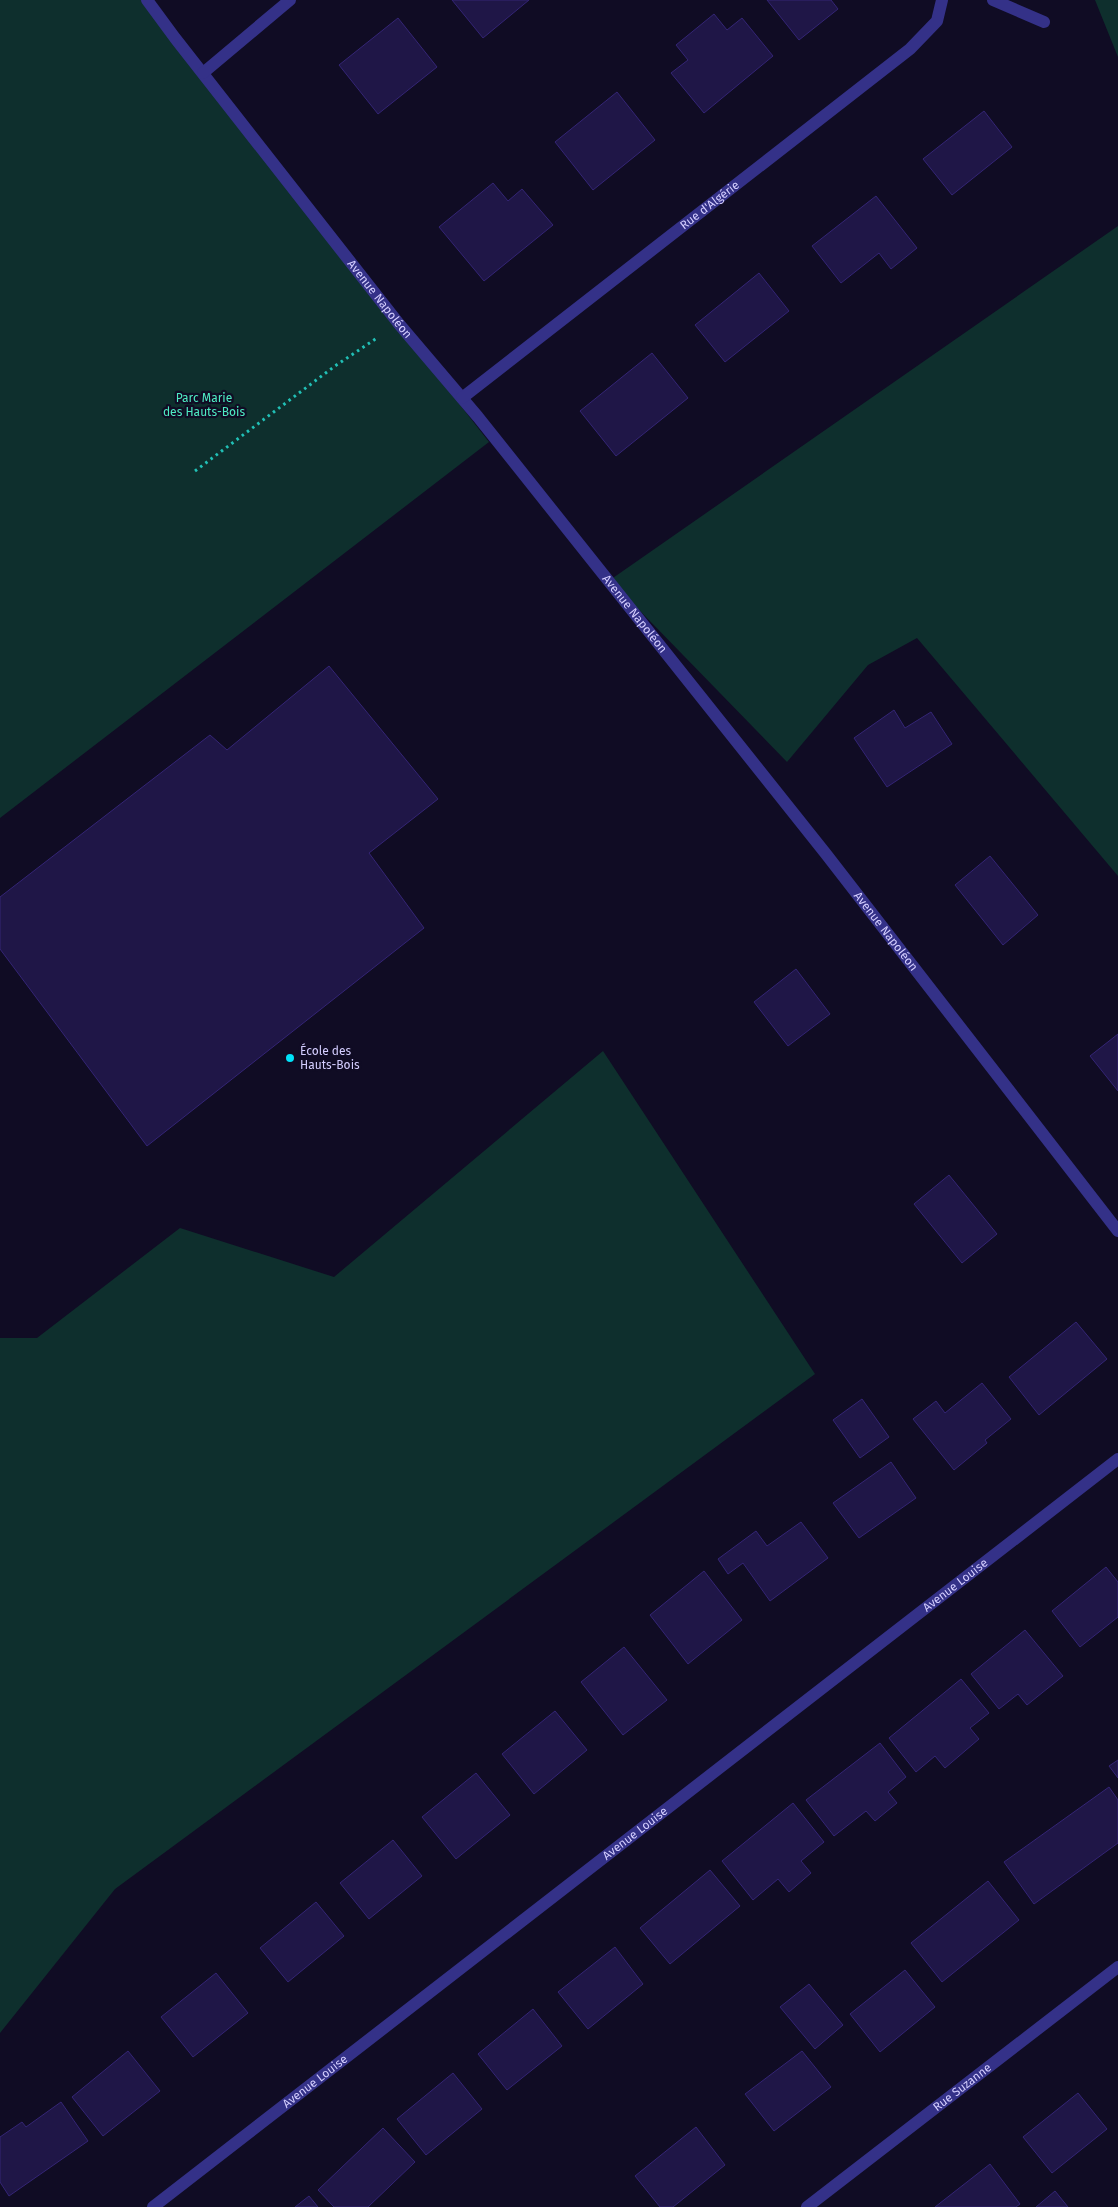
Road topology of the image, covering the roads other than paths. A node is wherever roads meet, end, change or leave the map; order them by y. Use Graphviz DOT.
graph roads {
  1 [pos="147,0"];
  2 [pos="290,0"];
  3 [pos="942,0"];
  4 [pos="993,0"];
  5 [pos="1044,22"];
  6 [pos="203,73"];
  7 [pos="462,398"];
  8 [pos="1118,1231"];
  9 [pos="1118,1459"];
  10 [pos="1118,1967"];
  11 [pos="153,2207"];
  12 [pos="807,2207"];
  1 -- 6 [label="street, Avenue Napoléon"];
  2 -- 6 [label="street"];
  3 -- 7 [label="street, Rue d'Algérie"];
  4 -- 5 [label="street"];
  6 -- 7 [label="street, Avenue Napoléon"];
  7 -- 8 [label="street, Avenue Napoléon"];
  9 -- 11 [label="street, Avenue Louise"];
  10 -- 12 [label="street, Rue Suzanne"];
}
